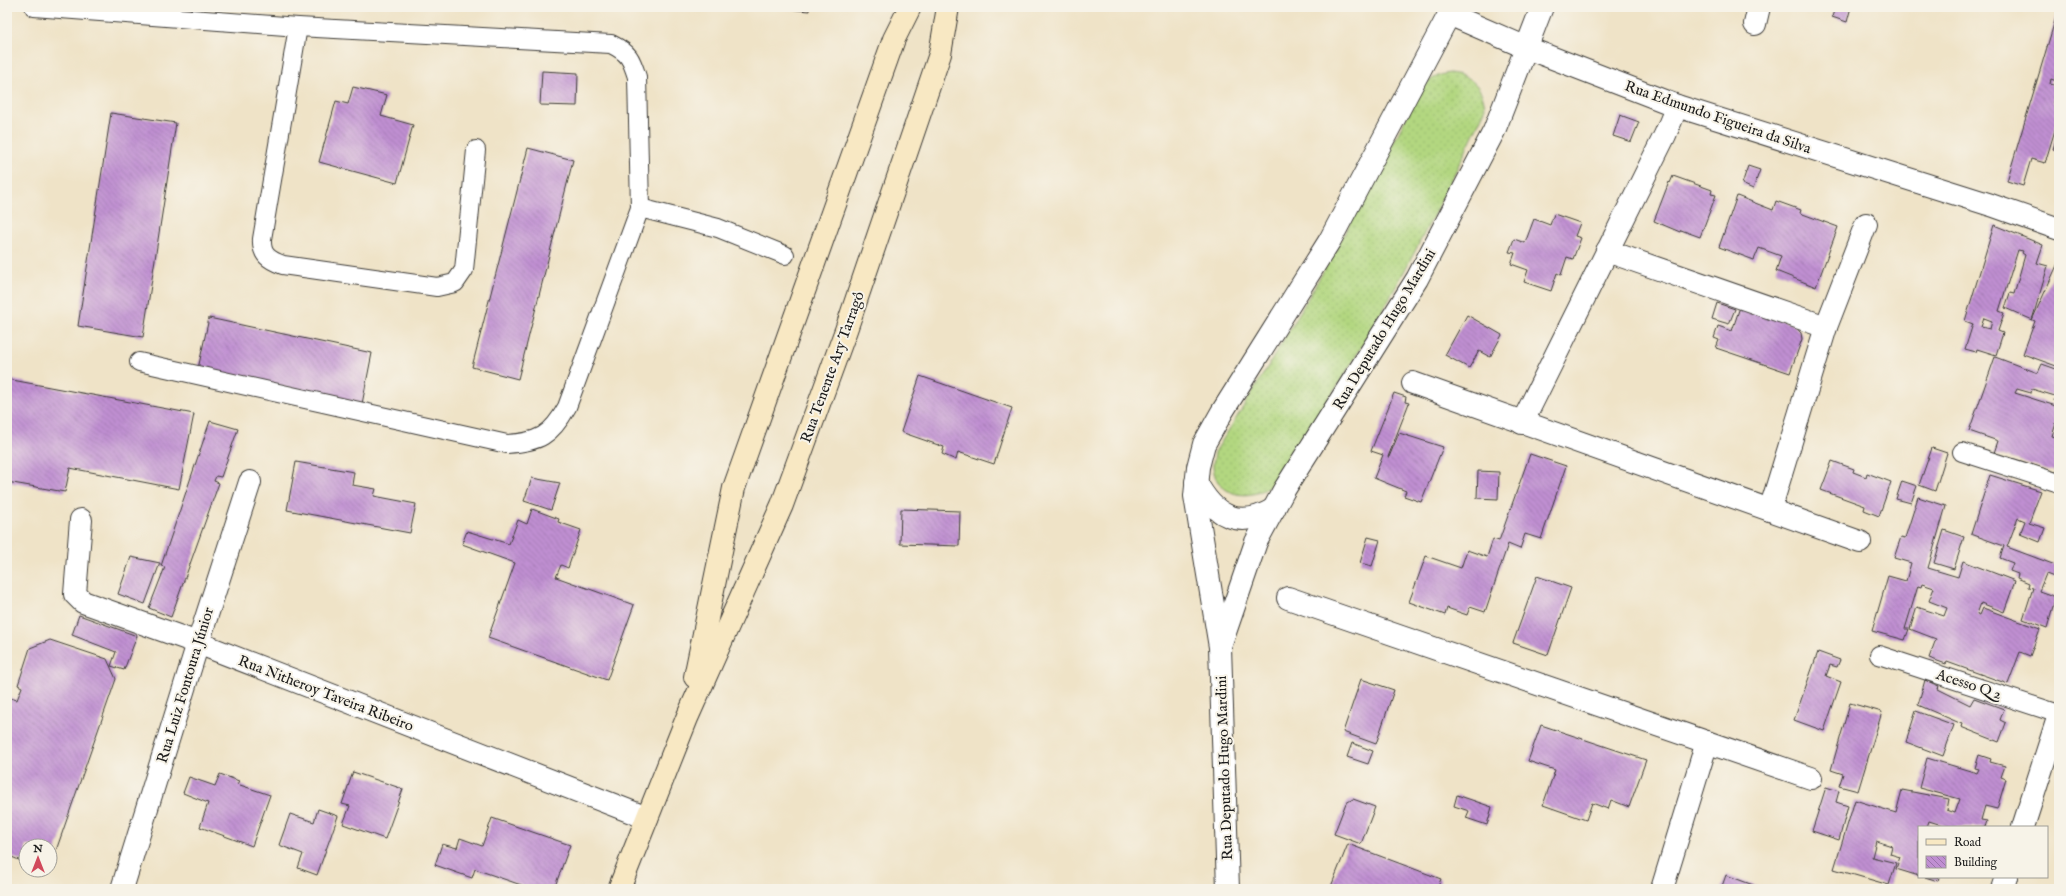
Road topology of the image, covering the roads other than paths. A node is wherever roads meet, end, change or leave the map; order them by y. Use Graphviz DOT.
graph roads {
  1 [pos="34,7"];
  2 [pos="910,7"];
  3 [pos="948,7"];
  4 [pos="1542,7"];
  5 [pos="1452,11"];
  6 [pos="298,27"];
  7 [pos="1527,48"];
  8 [pos="1677,106"];
  9 [pos="476,150"];
  10 [pos="640,208"];
  11 [pos="1866,224"];
  12 [pos="2059,229"];
  13 [pos="1607,250"];
  14 [pos="785,255"];
  15 [pos="1826,327"];
  16 [pos="139,362"];
  17 [pos="1413,383"];
  18 [pos="1522,423"];
  19 [pos="1962,452"];
  20 [pos="1196,481"];
  21 [pos="250,482"];
  22 [pos="2059,483"];
  23 [pos="1274,509"];
  24 [pos="1770,510"];
  25 [pos="81,520"];
  26 [pos="1860,542"];
  27 [pos="1288,598"];
  28 [pos="198,643"];
  29 [pos="1220,648"];
  30 [pos="1879,655"];
  31 [pos="2059,714"];
  32 [pos="687,718"];
  33 [pos="1707,742"];
  34 [pos="1811,778"];
  35 [pos="647,818"];
  36 [pos="2022,826"];
  37 [pos="2006,878"];
  38 [pos="122,889"];
  39 [pos="619,889"];
  40 [pos="1228,889"];
  41 [pos="1662,889"];
  42 [pos="2002,889"];
  1 -- 6 [label="lane"];
  2 -- 32 [label="main road, Rua Tenente Ary Tarragô"];
  3 -- 32 [label="main road, Rua Tenente Ary Tarragô"];
  4 -- 7 [label="street, Rua Deputado Hugo Mardini"];
  5 -- 7 [label="street, Rua Edmundo Figueira da Silva"];
  5 -- 20 [label="street, Rua Deputado Hugo Mardini"];
  6 -- 9 [label="lane"];
  6 -- 10 [label="lane"];
  7 -- 8 [label="street, Rua Edmundo Figueira da Silva"];
  7 -- 23 [label="street, Rua Deputado Hugo Mardini"];
  8 -- 12 [label="street, Rua Edmundo Figueira da Silva"];
  8 -- 13 [label="street"];
  10 -- 14 [label="lane"];
  10 -- 16 [label="lane"];
  11 -- 15 [label="street"];
  13 -- 15 [label="street"];
  13 -- 18 [label="street"];
  15 -- 24 [label="street"];
  17 -- 18 [label="street"];
  18 -- 24 [label="street"];
  19 -- 22 [label="lane"];
  20 -- 23 [label="street"];
  20 -- 29 [label="street, Rua Deputado Hugo Mardini"];
  21 -- 28 [label="street, Rua Luiz Fontoura Júnior"];
  23 -- 29 [label="street, Rua Deputado Hugo Mardini"];
  24 -- 26 [label="street"];
  25 -- 28 [label="street, Rua Nitheroy Taveira Ribeiro"];
  27 -- 33 [label="street"];
  28 -- 35 [label="street, Rua Nitheroy Taveira Ribeiro"];
  28 -- 38 [label="street, Rua Luiz Fontoura Júnior"];
  29 -- 40 [label="street, Rua Deputado Hugo Mardini"];
  30 -- 31 [label="lane, Acesso Q 2"];
  31 -- 36 [label="street"];
  32 -- 35 [label="main road, Rua Tenente Ary Tarragô"];
  33 -- 34 [label="street"];
  33 -- 41 [label="street"];
  35 -- 39 [label="main road, Rua Tenente Ary Tarragô"];
  37 -- 42 [label="street"];
}
